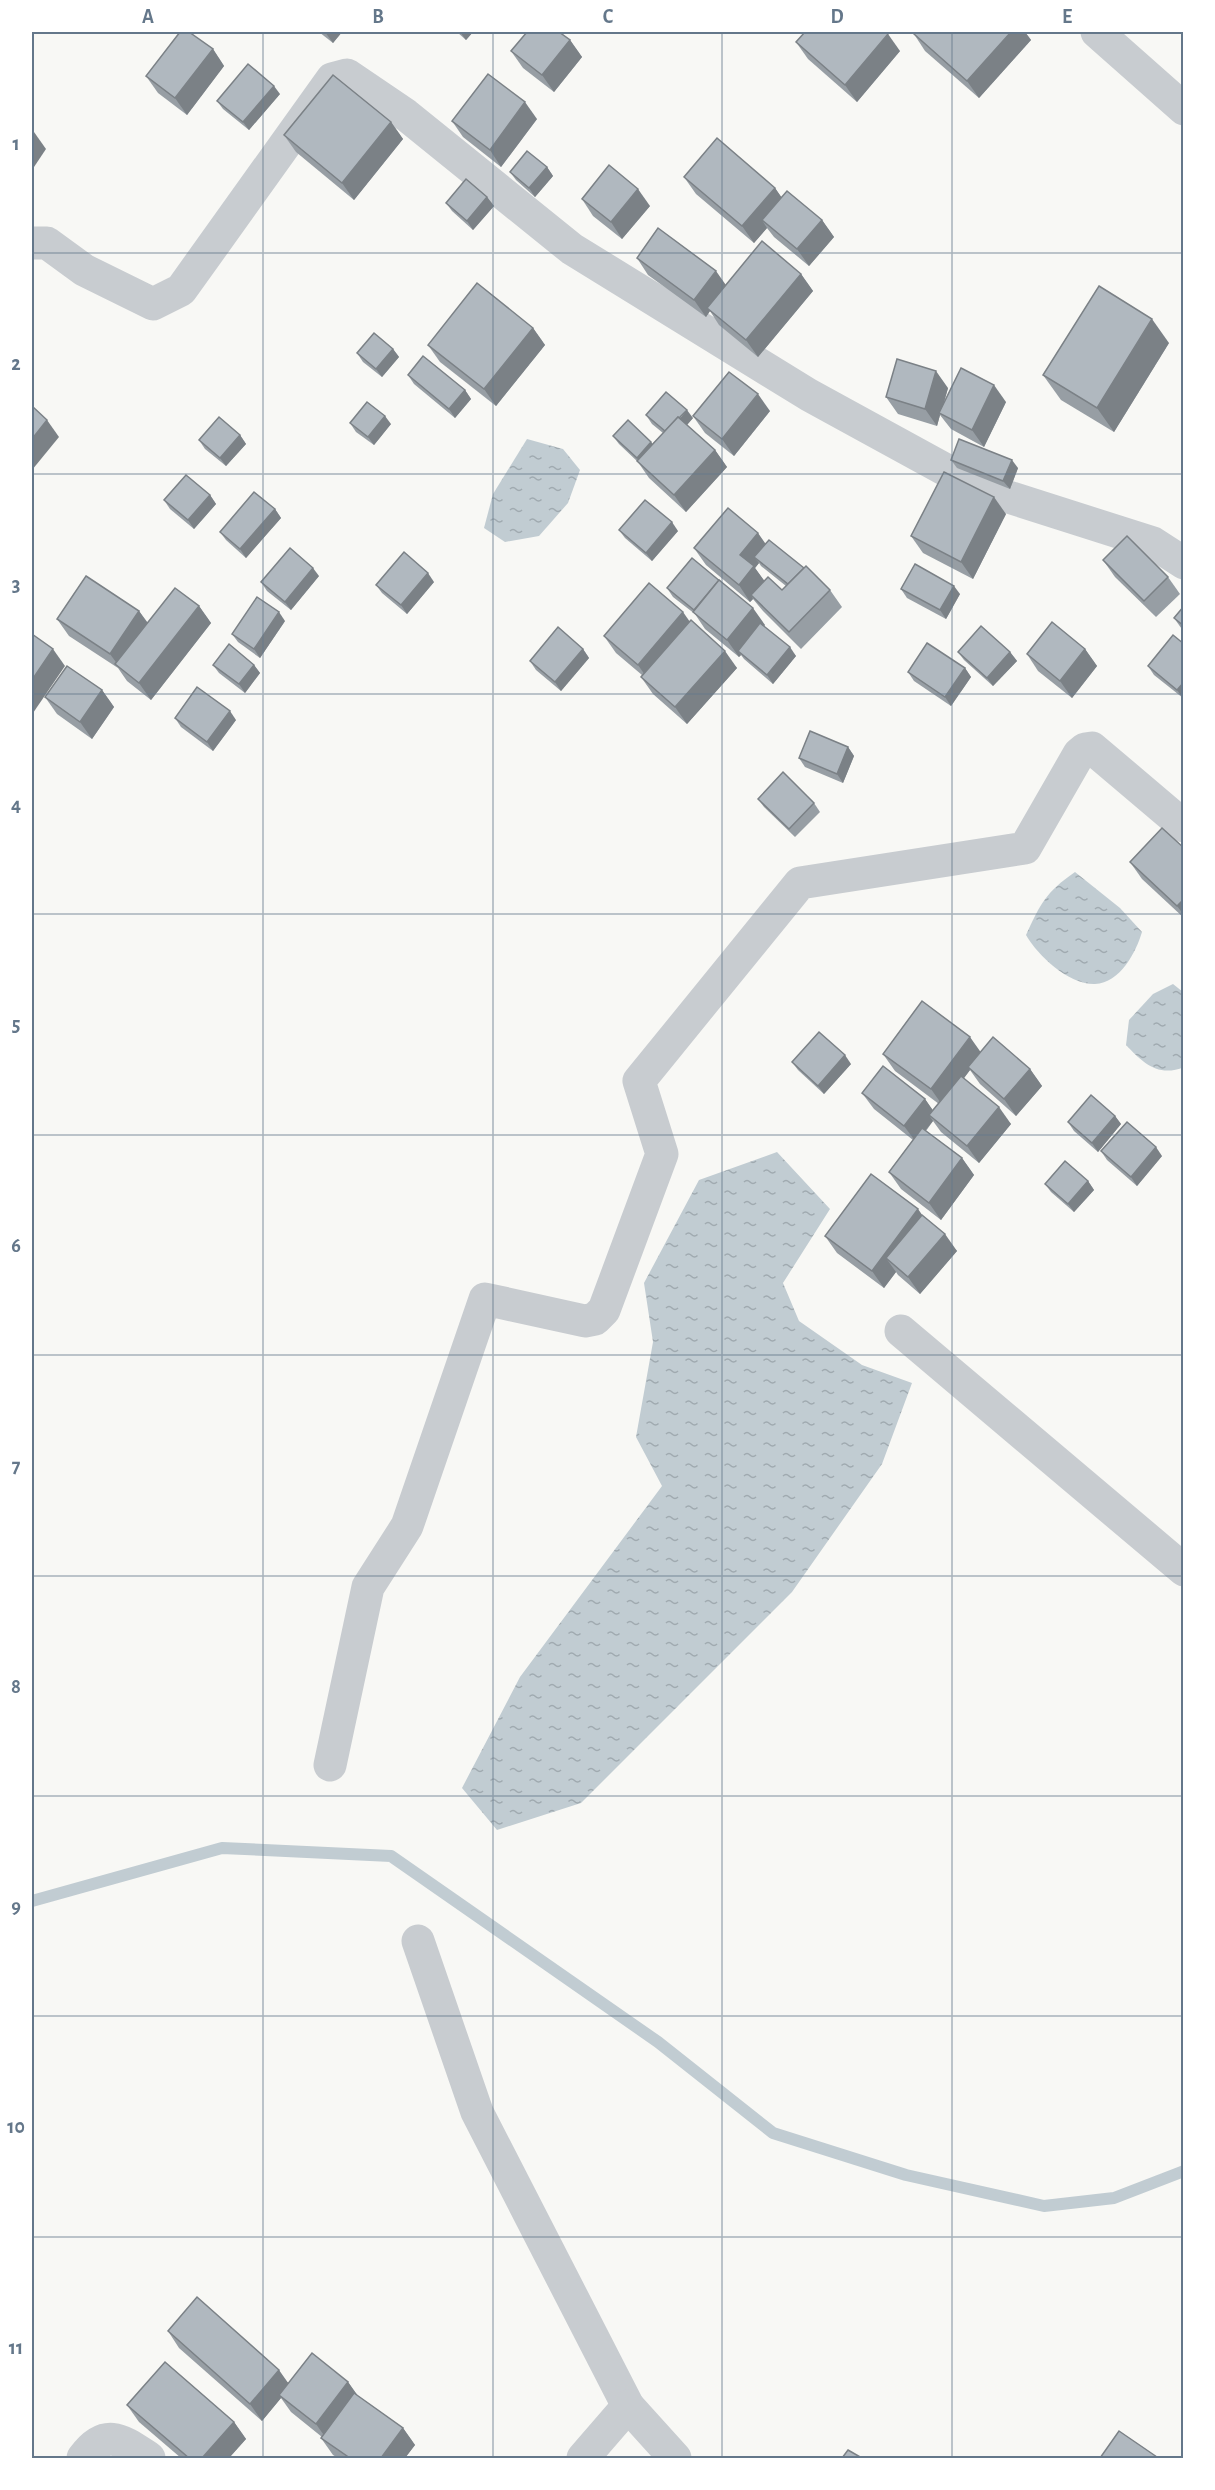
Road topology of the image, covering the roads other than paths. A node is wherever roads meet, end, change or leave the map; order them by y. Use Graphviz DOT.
graph roads {
  1 [pos="1097,32"];
  2 [pos="1184,109"];
  3 [pos="32,243"];
  4 [pos="1184,563"];
  5 [pos="1184,826"];
  6 [pos="901,1331"];
  7 [pos="1184,1570"];
  8 [pos="330,1765"];
  9 [pos="418,1941"];
  10 [pos="628,2406"];
  11 [pos="83,2458"];
  12 [pos="149,2458"];
  13 [pos="583,2458"];
  14 [pos="675,2458"];
  1 -- 2 [label="street"];
  3 -- 4 [label="street"];
  5 -- 8 [label="street"];
  6 -- 7 [label="street"];
  9 -- 10 [label="street"];
  10 -- 13 [label="street"];
  10 -- 14 [label="street"];
  11 -- 12 [label="street"];
}
